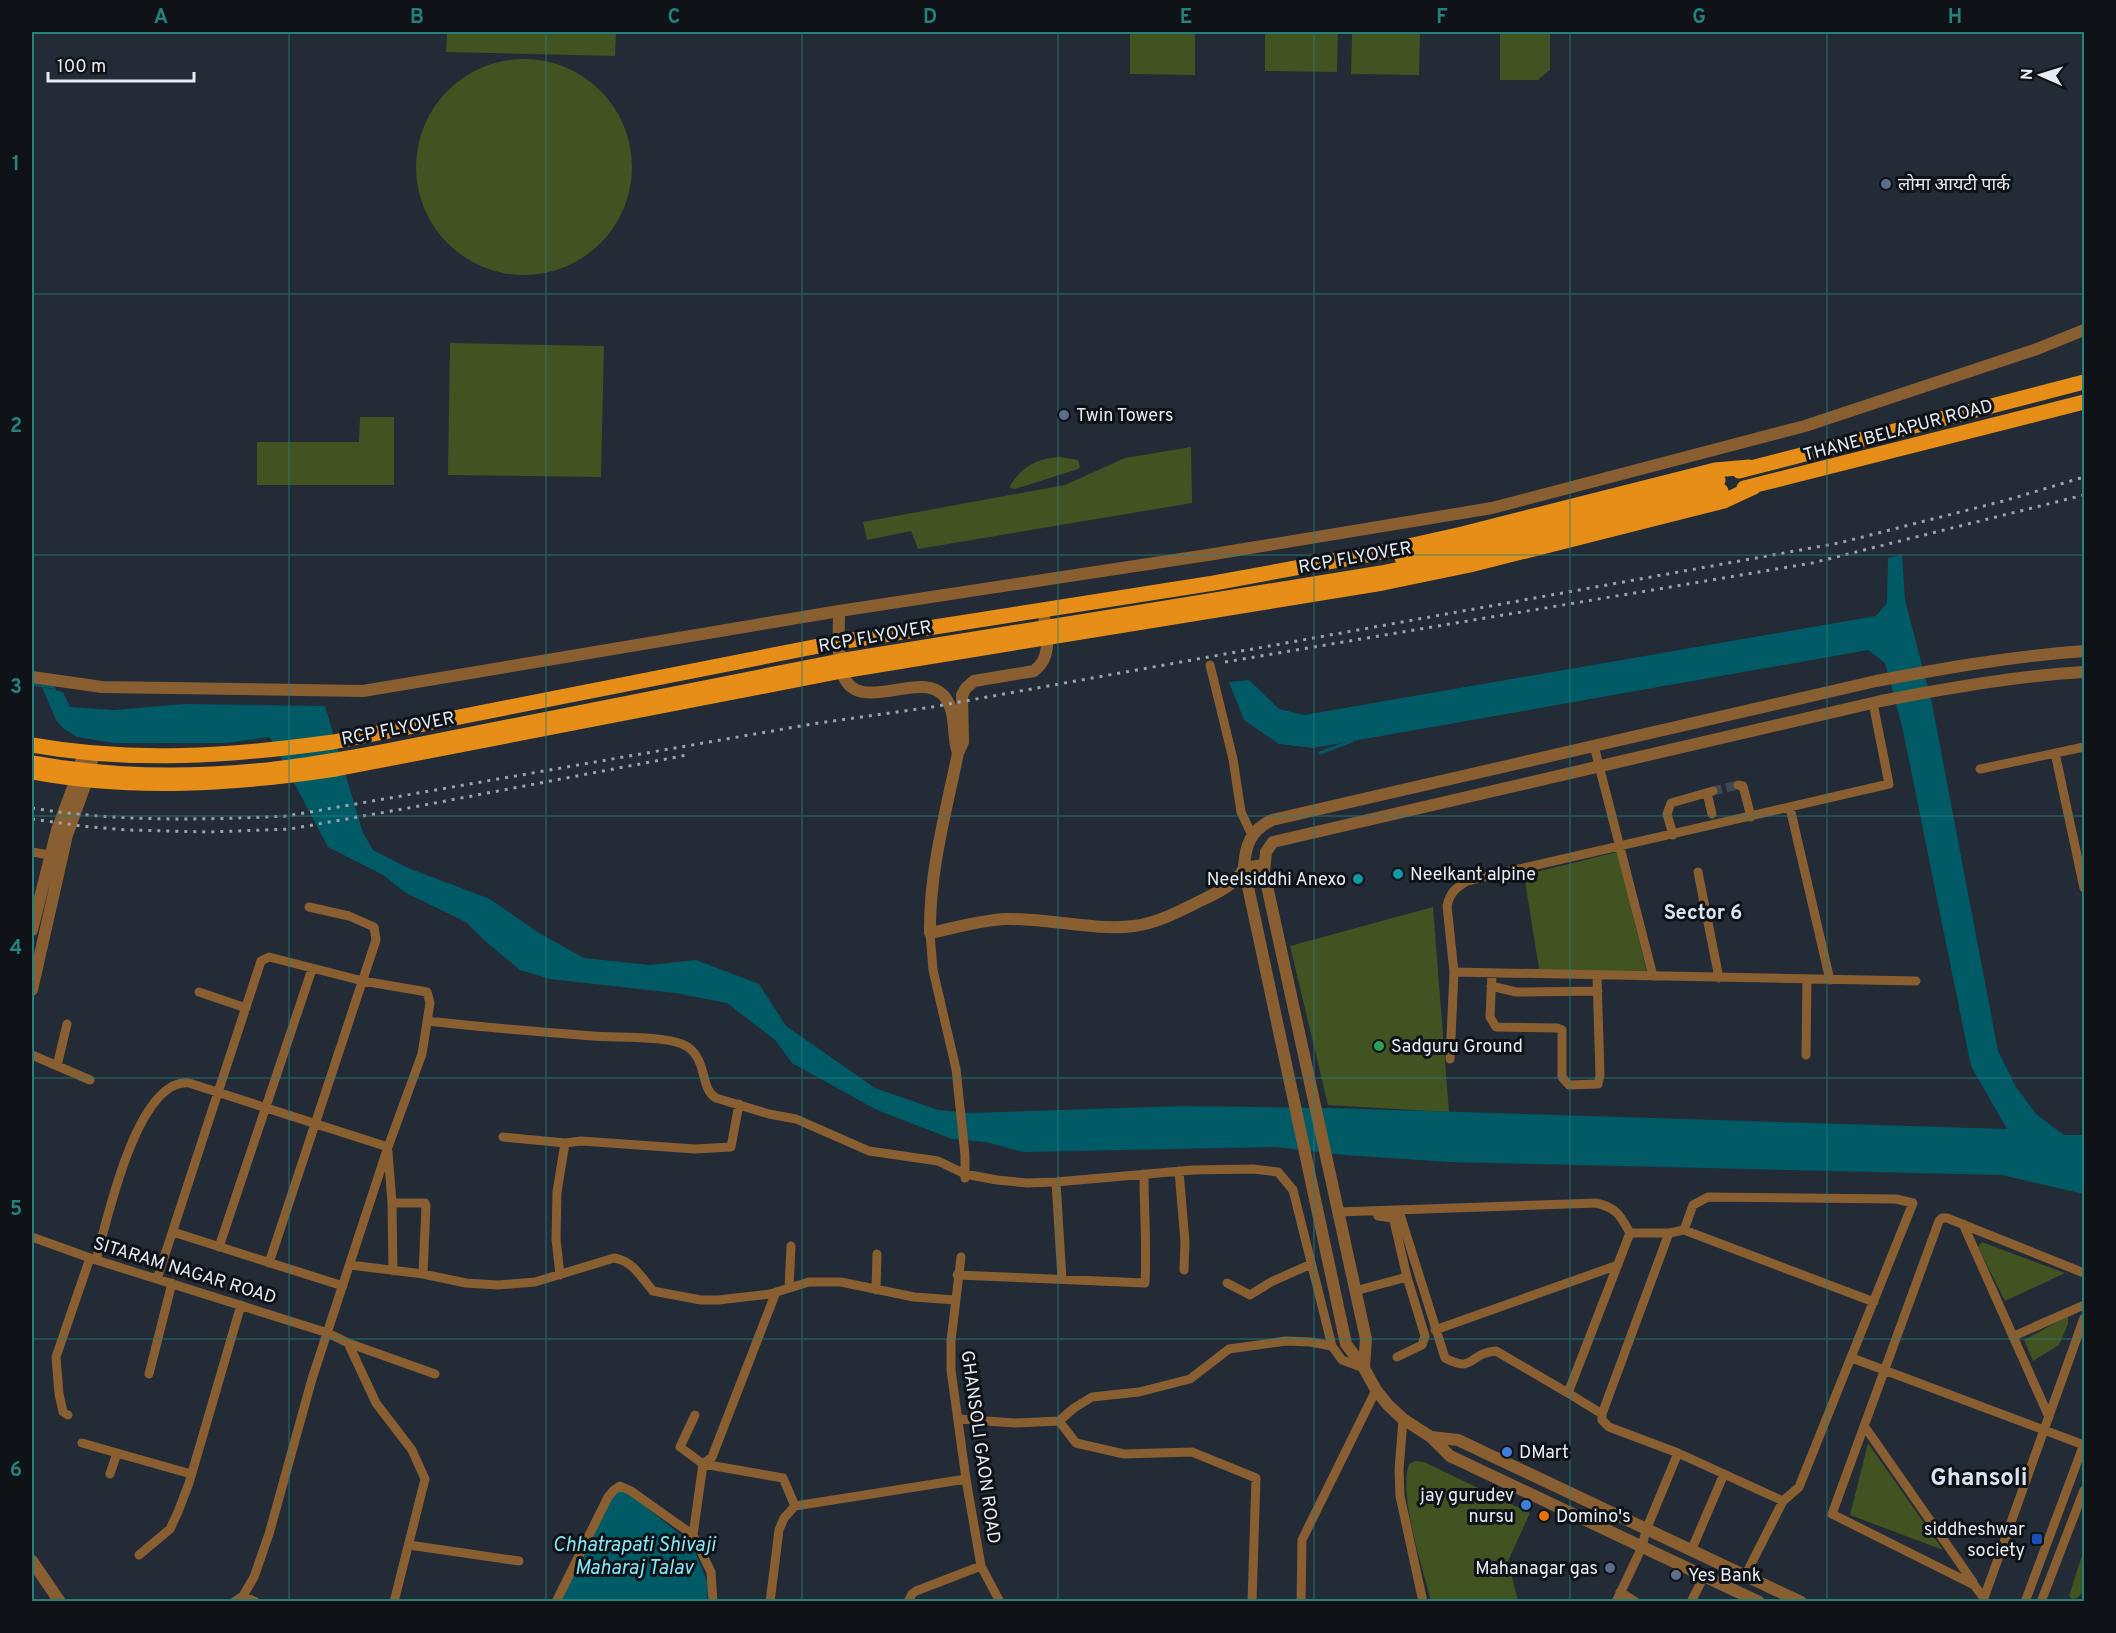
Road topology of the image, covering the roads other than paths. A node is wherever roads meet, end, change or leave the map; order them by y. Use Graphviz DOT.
graph roads {
  1 [pos="2085,330"];
  2 [pos="2082,383"];
  3 [pos="2084,402"];
  4 [pos="1749,467"];
  5 [pos="1719,485"];
  6 [pos="1754,487"];
  7 [pos="1043,610"];
  8 [pos="839,611"];
  9 [pos="1047,637"];
  10 [pos="839,642"];
  11 [pos="2085,651"];
  12 [pos="1210,665"];
  13 [pos="842,671"];
  14 [pos="2085,672"];
  15 [pos="32,677"];
  16 [pos="1877,702"];
  17 [pos="32,745"];
  18 [pos="1594,746"];
  19 [pos="2085,747"];
  20 [pos="89,753"];
  21 [pos="958,753"];
  22 [pos="2055,753"];
  23 [pos="32,754"];
  24 [pos="32,763"];
  25 [pos="1599,766"];
  26 [pos="1980,769"];
  27 [pos="32,772"];
  28 [pos="82,780"];
  29 [pos="1738,785"];
  30 [pos="1790,808"];
  31 [pos="1712,814"];
  32 [pos="1751,817"];
  33 [pos="1252,835"];
  34 [pos="1673,835"];
  35 [pos="1619,847"];
  36 [pos="32,852"];
  37 [pos="56,856"];
  38 [pos="1264,865"];
  39 [pos="1244,868"];
  40 [pos="1698,872"];
  41 [pos="2085,888"];
  42 [pos="309,907"];
  43 [pos="38,916"];
  44 [pos="32,930"];
  45 [pos="930,933"];
  46 [pos="312,969"];
  47 [pos="1454,972"];
  48 [pos="1492,973"];
  49 [pos="1598,976"];
  50 [pos="1653,976"];
  51 [pos="1719,978"];
  52 [pos="1807,979"];
  53 [pos="1830,980"];
  54 [pos="363,981"];
  55 [pos="1916,981"];
  56 [pos="1491,986"];
  57 [pos="32,990"];
  58 [pos="1598,991"];
  59 [pos="199,992"];
  60 [pos="246,1008"];
  61 [pos="427,1021"];
  62 [pos="67,1023"];
  63 [pos="32,1055"];
  64 [pos="1806,1055"];
  65 [pos="1449,1059"];
  66 [pos="57,1066"];
  67 [pos="90,1080"];
  68 [pos="219,1092"];
  69 [pos="739,1104"];
  70 [pos="266,1107"];
  71 [pos="315,1124"];
  72 [pos="503,1137"];
  73 [pos="565,1143"];
  74 [pos="388,1147"];
  75 [pos="1179,1171"];
  76 [pos="1144,1174"];
  77 [pos="965,1176"];
  78 [pos="1056,1182"];
  79 [pos="1333,1190"];
  80 [pos="1314,1193"];
  81 [pos="392,1203"];
  82 [pos="1399,1211"];
  83 [pos="1338,1212"];
  84 [pos="1368,1216"];
  85 [pos="1963,1224"];
  86 [pos="1684,1230"];
  87 [pos="172,1232"];
  88 [pos="1630,1233"];
  89 [pos="1669,1233"];
  90 [pos="32,1237"];
  91 [pos="791,1246"];
  92 [pos="219,1247"];
  93 [pos="877,1254"];
  94 [pos="961,1257"];
  95 [pos="93,1259"];
  96 [pos="269,1263"];
  97 [pos="1311,1264"];
  98 [pos="350,1265"];
  99 [pos="1618,1265"];
  100 [pos="1184,1269"];
  101 [pos="393,1271"];
  102 [pos="2085,1273"];
  103 [pos="423,1274"];
  104 [pos="560,1275"];
  105 [pos="957,1275"];
  106 [pos="1407,1277"];
  107 [pos="157,1279"];
  108 [pos="1062,1279"];
  109 [pos="172,1283"];
  110 [pos="1227,1283"];
  111 [pos="343,1286"];
  112 [pos="789,1288"];
  113 [pos="876,1290"];
  114 [pos="1355,1291"];
  115 [pos="776,1292"];
  116 [pos="955,1300"];
  117 [pos="1874,1302"];
  118 [pos="241,1305"];
  119 [pos="2085,1305"];
  120 [pos="2085,1318"];
  121 [pos="1435,1330"];
  122 [pos="328,1332"];
  123 [pos="2013,1336"];
  124 [pos="348,1343"];
  125 [pos="1332,1346"];
  126 [pos="1397,1357"];
  127 [pos="1852,1358"];
  128 [pos="1364,1368"];
  129 [pos="1885,1370"];
  130 [pos="149,1374"];
  131 [pos="435,1374"];
  132 [pos="1376,1390"];
  133 [pos="1568,1394"];
  134 [pos="1602,1414"];
  135 [pos="68,1415"];
  136 [pos="695,1415"];
  137 [pos="2049,1417"];
  138 [pos="958,1419"];
  139 [pos="1402,1419"];
  140 [pos="1059,1421"];
  141 [pos="1865,1426"];
  142 [pos="2045,1430"];
  143 [pos="1431,1437"];
  144 [pos="82,1443"];
  145 [pos="2084,1445"];
  146 [pos="117,1453"];
  147 [pos="1678,1453"];
  148 [pos="703,1464"];
  149 [pos="110,1474"];
  150 [pos="190,1474"];
  151 [pos="1724,1474"];
  152 [pos="966,1479"];
  153 [pos="2085,1490"];
  154 [pos="1783,1501"];
  155 [pos="2063,1502"];
  156 [pos="795,1506"];
  157 [pos="2081,1510"];
  158 [pos="1646,1530"];
  159 [pos="693,1535"];
  160 [pos="409,1545"];
  161 [pos="1642,1547"];
  162 [pos="1691,1551"];
  163 [pos="139,1555"];
  164 [pos="32,1561"];
  165 [pos="519,1561"];
  166 [pos="981,1566"];
  167 [pos="1704,1576"];
  168 [pos="1745,1576"];
  169 [pos="1974,1585"];
  170 [pos="1620,1592"];
  171 [pos="238,1599"];
  172 [pos="1988,1600"];
  173 [pos="60,1602"];
  174 [pos="256,1602"];
  175 [pos="394,1602"];
  176 [pos="556,1602"];
  177 [pos="713,1602"];
  178 [pos="770,1602"];
  179 [pos="908,1602"];
  180 [pos="1000,1602"];
  181 [pos="1252,1602"];
  182 [pos="1301,1602"];
  183 [pos="1423,1602"];
  184 [pos="1616,1602"];
  185 [pos="1636,1602"];
  186 [pos="1691,1602"];
  187 [pos="1759,1602"];
  188 [pos="1800,1602"];
  189 [pos="2025,1602"];
  190 [pos="2042,1602"];
  1 -- 8 [label="street"];
  2 -- 4 [label="main road, THANE BELAPUR ROAD"];
  3 -- 6 [label="main road, THANE BELAPUR ROAD"];
  4 -- 5 [label="main road, THANE BELAPUR ROAD"];
  4 -- 7 [label="main road"];
  5 -- 6 [label="main road, THANE BELAPUR ROAD"];
  5 -- 23 [label="main road, RCP FLYOVER, bridge"];
  5 -- 24 [label="main road, RCP FLYOVER, bridge"];
  6 -- 9 [label="main road"];
  7 -- 9 [label="street"];
  7 -- 10 [label="main road"];
  8 -- 10 [label="street"];
  8 -- 15 [label="street"];
  9 -- 13 [label="main road"];
  9 -- 21 [label="street"];
  10 -- 13 [label="street"];
  10 -- 20 [label="main road"];
  11 -- 18 [label="street"];
  12 -- 33 [label="street"];
  13 -- 21 [label="street"];
  13 -- 28 [label="main road"];
  14 -- 16 [label="street"];
  16 -- 25 [label="street"];
  16 -- 30 [label="street"];
  17 -- 20 [label="main road"];
  18 -- 25 [label="street"];
  18 -- 33 [label="street"];
  19 -- 22 [label="street"];
  20 -- 28 [label="street"];
  21 -- 45 [label="street"];
  22 -- 26 [label="street"];
  22 -- 41 [label="street"];
  25 -- 35 [label="street"];
  25 -- 38 [label="street"];
  27 -- 28 [label="main road"];
  28 -- 37 [label="street"];
  29 -- 32 [label="street"];
  30 -- 32 [label="street"];
  30 -- 53 [label="street"];
  31 -- 34 [label="street"];
  32 -- 34 [label="street"];
  33 -- 39 [label="street"];
  34 -- 35 [label="street"];
  35 -- 47 [label="street"];
  35 -- 50 [label="street"];
  36 -- 37 [label="street"];
  37 -- 43 [label="street"];
  38 -- 39 [label="street"];
  38 -- 79 [label="street"];
  39 -- 45 [label="street"];
  39 -- 80 [label="street"];
  40 -- 51 [label="street"];
  42 -- 54 [label="street"];
  43 -- 44 [label="street"];
  43 -- 57 [label="street"];
  45 -- 77 [label="street"];
  46 -- 54 [label="street"];
  46 -- 60 [label="street"];
  46 -- 70 [label="street"];
  47 -- 48 [label="street"];
  47 -- 65 [label="street"];
  48 -- 49 [label="street"];
  48 -- 56 [label="street"];
  49 -- 50 [label="street"];
  49 -- 58 [label="street"];
  50 -- 51 [label="street"];
  51 -- 52 [label="street"];
  52 -- 53 [label="street"];
  52 -- 64 [label="street"];
  53 -- 55 [label="street"];
  54 -- 61 [label="street"];
  54 -- 71 [label="street"];
  56 -- 58 [label="street"];
  56 -- 58 [label="street"];
  59 -- 60 [label="street"];
  60 -- 68 [label="street"];
  61 -- 69 [label="street"];
  61 -- 74 [label="street"];
  62 -- 66 [label="street"];
  63 -- 66 [label="street"];
  66 -- 67 [label="street"];
  68 -- 70 [label="street"];
  68 -- 87 [label="street"];
  68 -- 95 [label="street"];
  69 -- 73 [label="street"];
  69 -- 77 [label="street"];
  70 -- 71 [label="street"];
  70 -- 92 [label="street"];
  71 -- 74 [label="street"];
  71 -- 96 [label="street"];
  72 -- 73 [label="street"];
  73 -- 104 [label="street"];
  74 -- 81 [label="street"];
  74 -- 98 [label="street"];
  75 -- 76 [label="street"];
  75 -- 97 [label="street"];
  75 -- 100 [label="street"];
  76 -- 78 [label="street"];
  76 -- 108 [label="street"];
  77 -- 78 [label="street"];
  78 -- 108 [label="street"];
  79 -- 80 [label="street"];
  79 -- 83 [label="street"];
  80 -- 128 [label="street"];
  81 -- 101 [label="street"];
  81 -- 103 [label="street"];
  82 -- 83 [label="street"];
  82 -- 88 [label="street"];
  82 -- 121 [label="street"];
  83 -- 114 [label="street"];
  84 -- 106 [label="street"];
  85 -- 102 [label="street"];
  85 -- 123 [label="street"];
  85 -- 129 [label="street"];
  86 -- 89 [label="street"];
  86 -- 117 [label="street"];
  86 -- 117 [label="street"];
  87 -- 92 [label="street"];
  87 -- 107 [label="street"];
  88 -- 89 [label="street"];
  88 -- 99 [label="street"];
  89 -- 134 [label="street"];
  90 -- 95 [label="street, SITARAM NAGAR ROAD"];
  91 -- 112 [label="street"];
  92 -- 96 [label="street"];
  93 -- 113 [label="street"];
  94 -- 105 [label="street, GHANSOLI GAON ROAD"];
  95 -- 107 [label="street, SITARAM NAGAR ROAD"];
  95 -- 135 [label="street"];
  96 -- 111 [label="street"];
  97 -- 110 [label="street"];
  97 -- 125 [label="street"];
  98 -- 101 [label="street"];
  98 -- 111 [label="street"];
  99 -- 121 [label="street"];
  99 -- 133 [label="street"];
  101 -- 103 [label="street"];
  103 -- 104 [label="street"];
  104 -- 115 [label="street"];
  105 -- 108 [label="street"];
  105 -- 116 [label="street, GHANSOLI GAON ROAD"];
  106 -- 114 [label="street"];
  106 -- 126 [label="street"];
  107 -- 109 [label="street, SITARAM NAGAR ROAD"];
  109 -- 118 [label="street, SITARAM NAGAR ROAD"];
  109 -- 130 [label="street"];
  111 -- 122 [label="street"];
  112 -- 113 [label="street"];
  112 -- 115 [label="street"];
  113 -- 116 [label="street"];
  114 -- 128 [label="street"];
  115 -- 148 [label="street"];
  116 -- 138 [label="street, GHANSOLI GAON ROAD"];
  117 -- 127 [label="street"];
  118 -- 122 [label="street, SITARAM NAGAR ROAD"];
  118 -- 150 [label="street"];
  119 -- 123 [label="street"];
  120 -- 137 [label="street"];
  121 -- 133 [label="street"];
  122 -- 124 [label="street, SITARAM NAGAR ROAD"];
  122 -- 171 [label="street"];
  123 -- 137 [label="street"];
  124 -- 131 [label="street, SITARAM NAGAR ROAD"];
  124 -- 160 [label="street"];
  125 -- 128 [label="street"];
  125 -- 140 [label="street"];
  127 -- 129 [label="street"];
  127 -- 154 [label="street"];
  128 -- 132 [label="street"];
  129 -- 141 [label="street"];
  129 -- 142 [label="street"];
  132 -- 139 [label="street"];
  132 -- 182 [label="street"];
  133 -- 134 [label="street"];
  134 -- 147 [label="street"];
  136 -- 148 [label="street"];
  137 -- 142 [label="street"];
  138 -- 140 [label="street"];
  138 -- 152 [label="street, GHANSOLI GAON ROAD"];
  139 -- 143 [label="street"];
  139 -- 183 [label="street"];
  140 -- 181 [label="street"];
  141 -- 169 [label="street"];
  141 -- 169 [label="street"];
  142 -- 145 [label="street"];
  142 -- 172 [label="street"];
  143 -- 158 [label="street"];
  143 -- 161 [label="street"];
  144 -- 146 [label="street"];
  145 -- 155 [label="street"];
  146 -- 149 [label="street"];
  146 -- 150 [label="street"];
  147 -- 151 [label="street"];
  147 -- 158 [label="street"];
  148 -- 156 [label="street"];
  148 -- 159 [label="street"];
  150 -- 163 [label="street"];
  151 -- 154 [label="street"];
  151 -- 162 [label="street"];
  152 -- 156 [label="street"];
  152 -- 166 [label="street, GHANSOLI GAON ROAD"];
  153 -- 157 [label="street"];
  154 -- 168 [label="street"];
  155 -- 157 [label="street"];
  155 -- 189 [label="street"];
  156 -- 178 [label="street"];
  157 -- 190 [label="street"];
  158 -- 161 [label="street"];
  158 -- 162 [label="street"];
  159 -- 176 [label="street"];
  159 -- 177 [label="street"];
  160 -- 165 [label="street"];
  160 -- 175 [label="street"];
  161 -- 167 [label="street"];
  161 -- 170 [label="street"];
  162 -- 168 [label="street"];
  164 -- 173 [label="street"];
  166 -- 179 [label="street"];
  166 -- 180 [label="street, GHANSOLI GAON ROAD"];
  167 -- 186 [label="street"];
  167 -- 187 [label="street"];
  168 -- 188 [label="street"];
  169 -- 172 [label="street"];
  170 -- 184 [label="street"];
  170 -- 185 [label="street"];
  171 -- 174 [label="street"];
}
